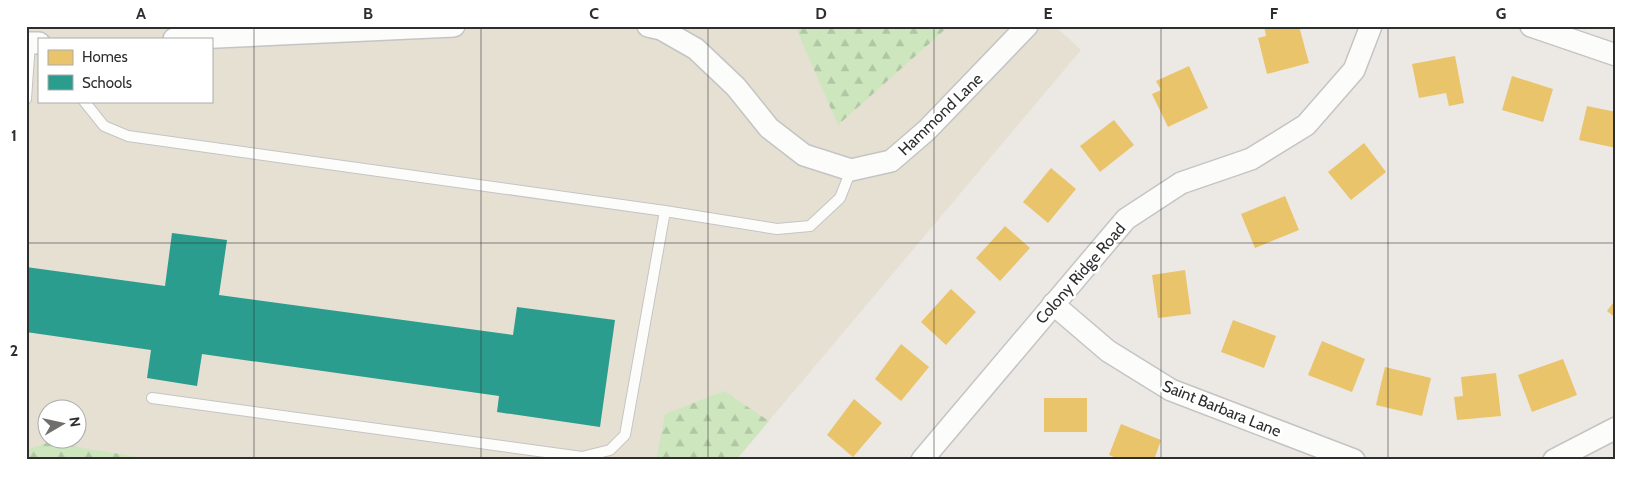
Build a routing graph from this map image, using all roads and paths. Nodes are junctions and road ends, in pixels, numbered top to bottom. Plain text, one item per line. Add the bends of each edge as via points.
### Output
1 (454, 26) edge
2 (648, 26) edge
3 (1027, 26) edge
4 (1371, 26) edge
5 (1531, 26) edge
6 (196, 38) edge
7 (32, 43) edge
8 (1616, 55) edge
9 (26, 99) edge
10 (85, 102) edge
11 (851, 170) junction
12 (664, 211) junction
13 (1053, 304) junction
14 (152, 398) dead end
15 (1616, 428) edge
16 (922, 460) edge
17 (1354, 460) edge
18 (1554, 460) edge

1 - 6 street
2 - 11 street via 661,29 696,49 736,87 769,128 804,155
3 - 11 street, Hammond Lane via 927,130 891,161
4 - 13 street, Colony Ridge Road via 1354,70 1306,124 1251,159 1181,183 1126,219
5 - 8 street
7 - 9 lane
10 - 12 lane via 104,126 128,136
11 - 12 lane via 840,198 810,226 777,228
12 - 14 lane via 625,435 610,450 582,457
13 - 16 street, Colony Ridge Road
13 - 17 street, Saint Barbara Lane via 1108,351 1171,390
15 - 18 street

